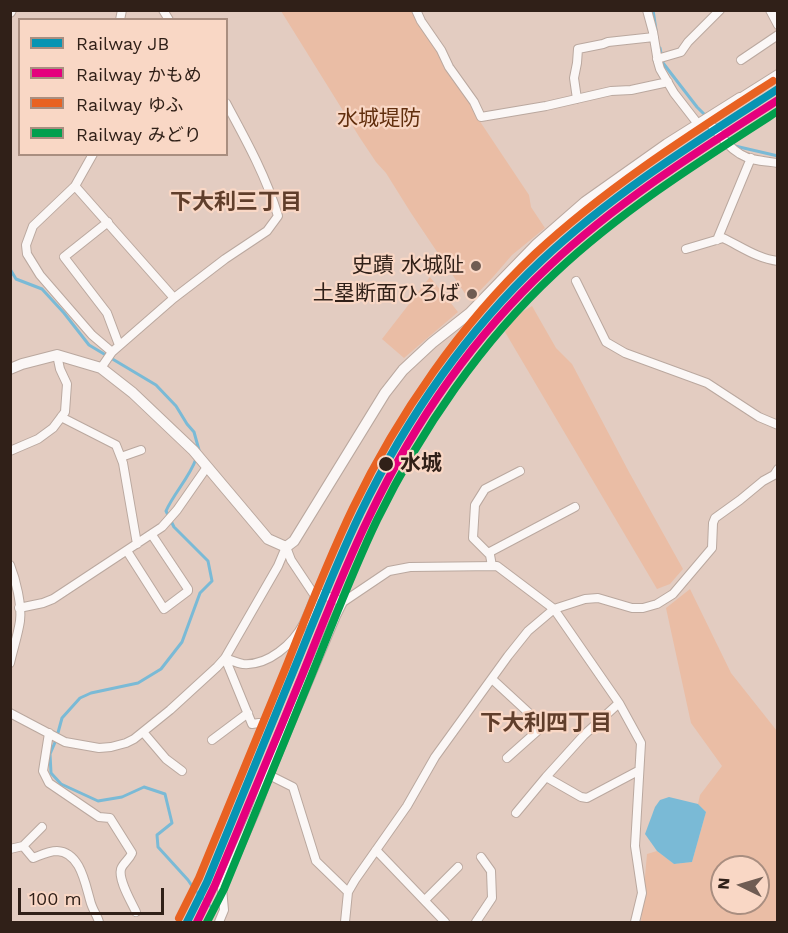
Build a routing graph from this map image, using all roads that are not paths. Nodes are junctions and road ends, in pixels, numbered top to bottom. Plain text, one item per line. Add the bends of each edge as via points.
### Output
1 (416, 10) edge
2 (647, 10) edge
3 (720, 10) edge
4 (770, 10) edge
5 (777, 25) edge
6 (777, 35) edge
7 (654, 37) junction
8 (657, 59) junction
9 (741, 60) dead end
10 (777, 74) edge
11 (668, 82) junction
12 (740, 98) joint
13 (577, 99) junction
14 (228, 107) edge
15 (702, 121) junction
16 (92, 156) edge
17 (751, 158) junction
18 (777, 163) edge
19 (75, 186) junction
20 (108, 222) junction
21 (717, 240) junction
22 (686, 249) dead end
23 (777, 261) edge
24 (576, 280) dead end
25 (174, 298) junction
26 (119, 345) junction
27 (112, 352) junction
28 (57, 355) junction
29 (101, 368) junction
30 (10, 369) edge
31 (62, 417) junction
32 (777, 425) edge
33 (141, 450) dead end
34 (10, 451) edge
35 (121, 457) junction
36 (205, 465) junction
37 (777, 470) edge
38 (520, 471) dead end
39 (575, 507) dead end
40 (152, 535) junction
41 (137, 544) junction
42 (286, 547) junction
43 (127, 550) junction
44 (488, 553) junction
45 (10, 565) edge
46 (492, 566) junction
47 (315, 596) junction
48 (343, 602) junction
49 (19, 608) junction
50 (554, 609) junction
51 (225, 658) junction
52 (10, 663) edge
53 (492, 679) junction
54 (619, 703) junction
55 (10, 713) edge
56 (248, 713) junction
57 (259, 723) dead end
58 (143, 732) junction
59 (49, 733) junction
60 (212, 740) dead end
61 (507, 758) dead end
62 (182, 771) dead end
63 (638, 771) junction
64 (269, 775) junction
65 (546, 777) junction
66 (516, 813) dead end
67 (42, 827) dead end
68 (22, 846) junction
69 (10, 849) edge
70 (376, 850) junction
71 (481, 857) dead end
72 (458, 867) dead end
73 (348, 892) junction
74 (425, 900) junction
75 (135, 912) dead end
76 (99, 922) edge
77 (219, 922) edge
78 (345, 922) edge
79 (445, 922) edge
80 (476, 922) edge
81 (635, 922) edge

1 - 13 street via 481,117
2 - 7 street
3 - 8 street via 681,52
4 - 5 street
6 - 9 street
7 - 8 street
7 - 13 street via 578,49 574,78
8 - 11 street
10 - 12 street
11 - 13 street
11 - 15 street
12 - 15 street
14 - 25 street via 256,160 278,216 267,231
15 - 17 street via 740,154
15 - 42 street via 585,202 537,244 470,314 403,370 294,541
16 - 19 street
17 - 18 street
17 - 21 street
19 - 20 street
19 - 27 street via 33,226 27,254 39,275
20 - 25 street
20 - 26 street via 64,257 107,312
21 - 22 street
21 - 23 street via 723,238
24 - 32 street via 606,342 625,353 707,383
25 - 26 street
26 - 27 street
27 - 29 street
28 - 29 street
28 - 30 street
28 - 31 street via 67,384
29 - 36 street via 133,393
31 - 34 street via 38,439
31 - 35 street via 116,445
33 - 35 street
35 - 41 street
36 - 40 street via 173,516
36 - 42 street via 268,539
37 - 50 street via 716,518 712,548 673,594 657,604 632,608 598,598
38 - 44 street via 485,489 475,506 473,538
39 - 44 street
40 - 41 street
40 - 43 street via 188,589 164,609
41 - 43 street
42 - 47 street
42 - 51 street
43 - 49 street via 54,599
44 - 46 street
45 - 49 street
46 - 48 street via 388,571
46 - 50 street
47 - 48 street via 321,594
47 - 51 street via 300,629 279,652 251,664
48 - 64 street
49 - 52 street via 20,622
50 - 53 street via 528,631
50 - 54 street
51 - 56 street
51 - 58 street
53 - 61 street via 543,726
53 - 70 street via 435,756
54 - 63 street via 641,743
54 - 65 street
55 - 59 street
56 - 57 street via 252,724
56 - 60 street
58 - 59 street via 126,743 99,748 65,742
58 - 62 street
59 - 75 street via 43,771 49,783 99,818 110,818 132,853 121,867 120,878
63 - 65 street via 587,798
63 - 81 street via 635,846 642,893
64 - 73 street via 293,787 316,861
64 - 77 street via 222,888 224,910
65 - 66 street
67 - 68 street
68 - 69 street
68 - 76 street via 33,858 59,851 73,859 81,870
70 - 73 street
70 - 74 street
71 - 80 street via 491,871 492,898
72 - 74 street
73 - 78 street
74 - 79 street

